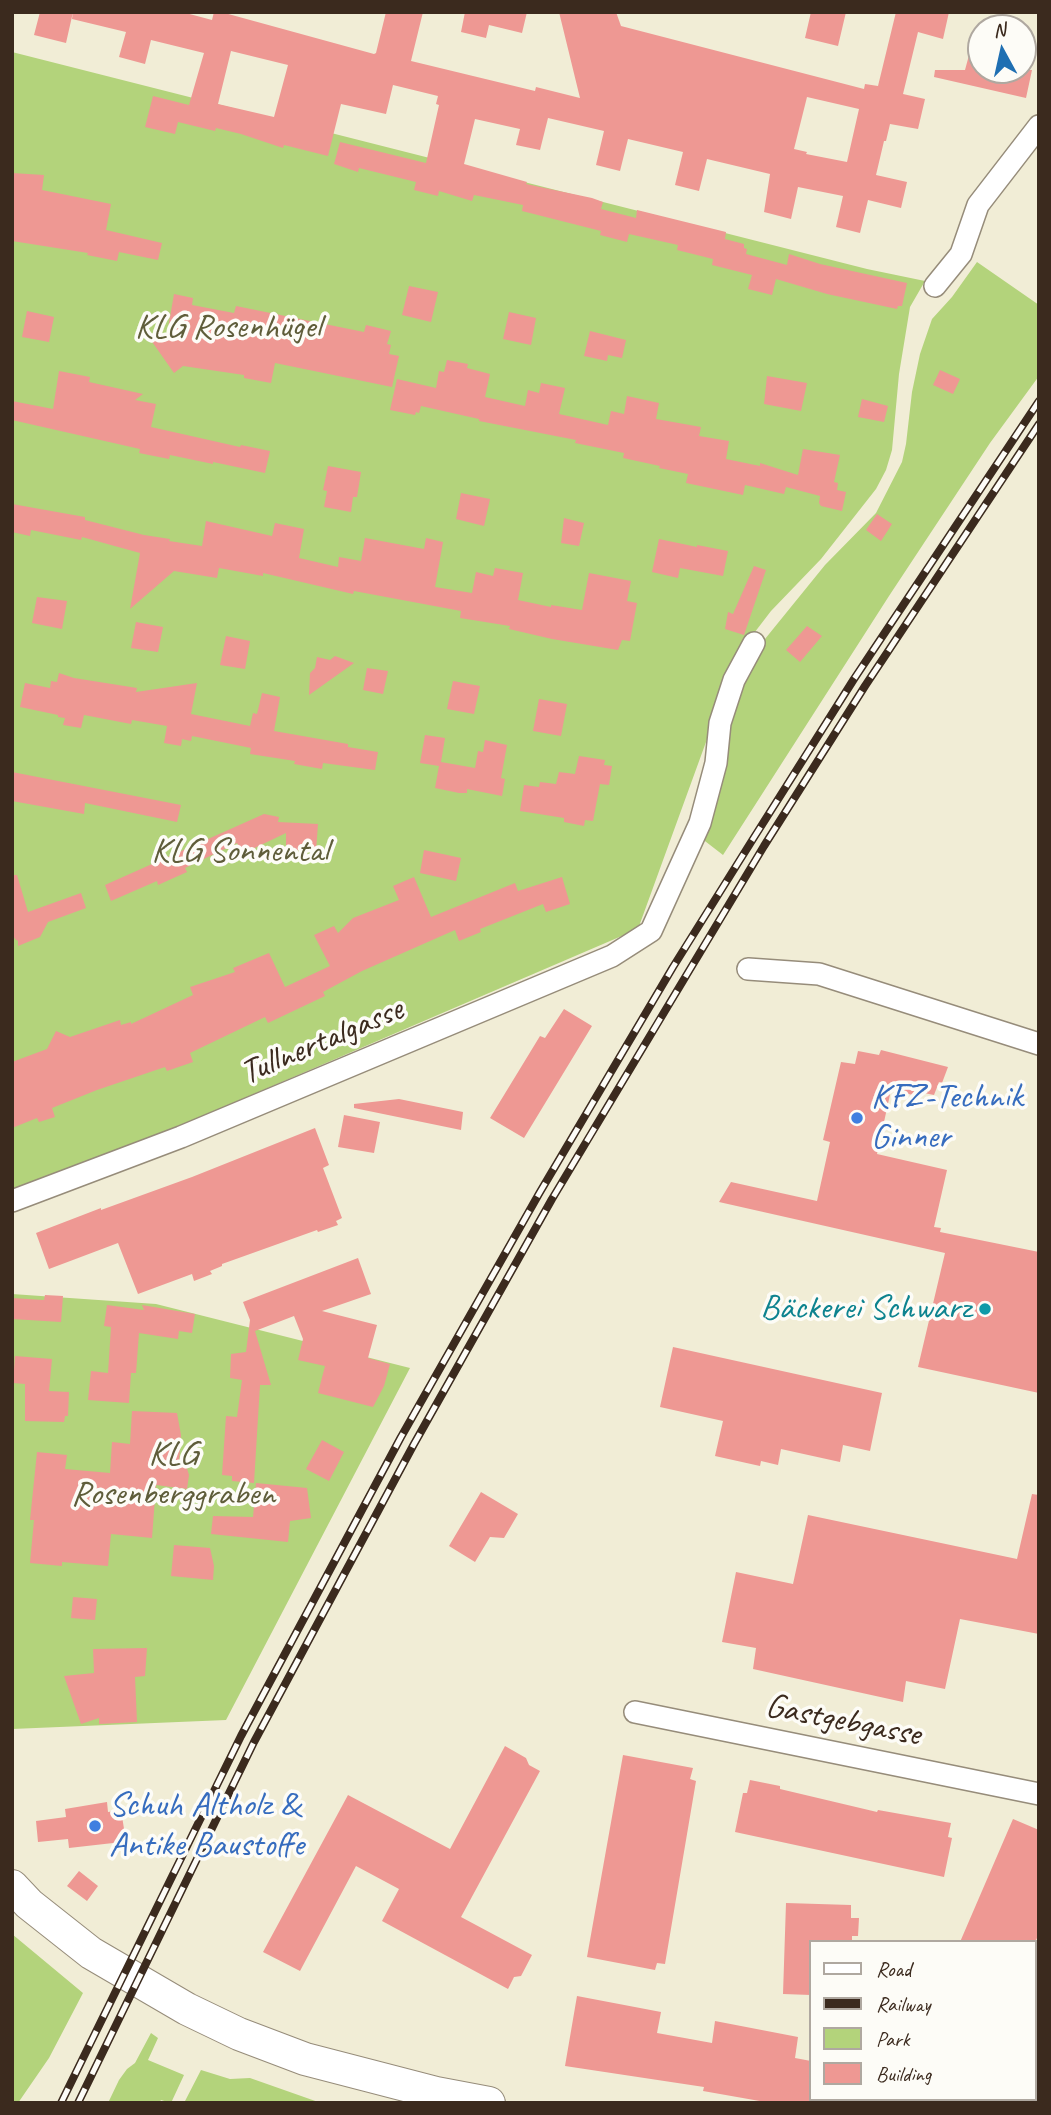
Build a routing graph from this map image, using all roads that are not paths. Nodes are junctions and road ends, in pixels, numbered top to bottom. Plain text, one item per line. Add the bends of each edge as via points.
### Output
1 (1039, 126) edge
2 (935, 286) dead end
3 (754, 643) dead end
4 (748, 970) dead end
5 (1039, 1044) edge
6 (12, 1201) edge
7 (635, 1712) dead end
8 (1039, 1794) edge
9 (12, 1886) edge
10 (489, 2103) edge

1 - 2 street via 978,205 961,254
3 - 6 street, Tullnertalgasse via 734,681 720,723 716,762 700,823 651,931 612,956 181,1137
4 - 5 street via 819,974
7 - 8 street, Gastgebgasse
9 - 10 street via 91,1953 239,2034 305,2059

